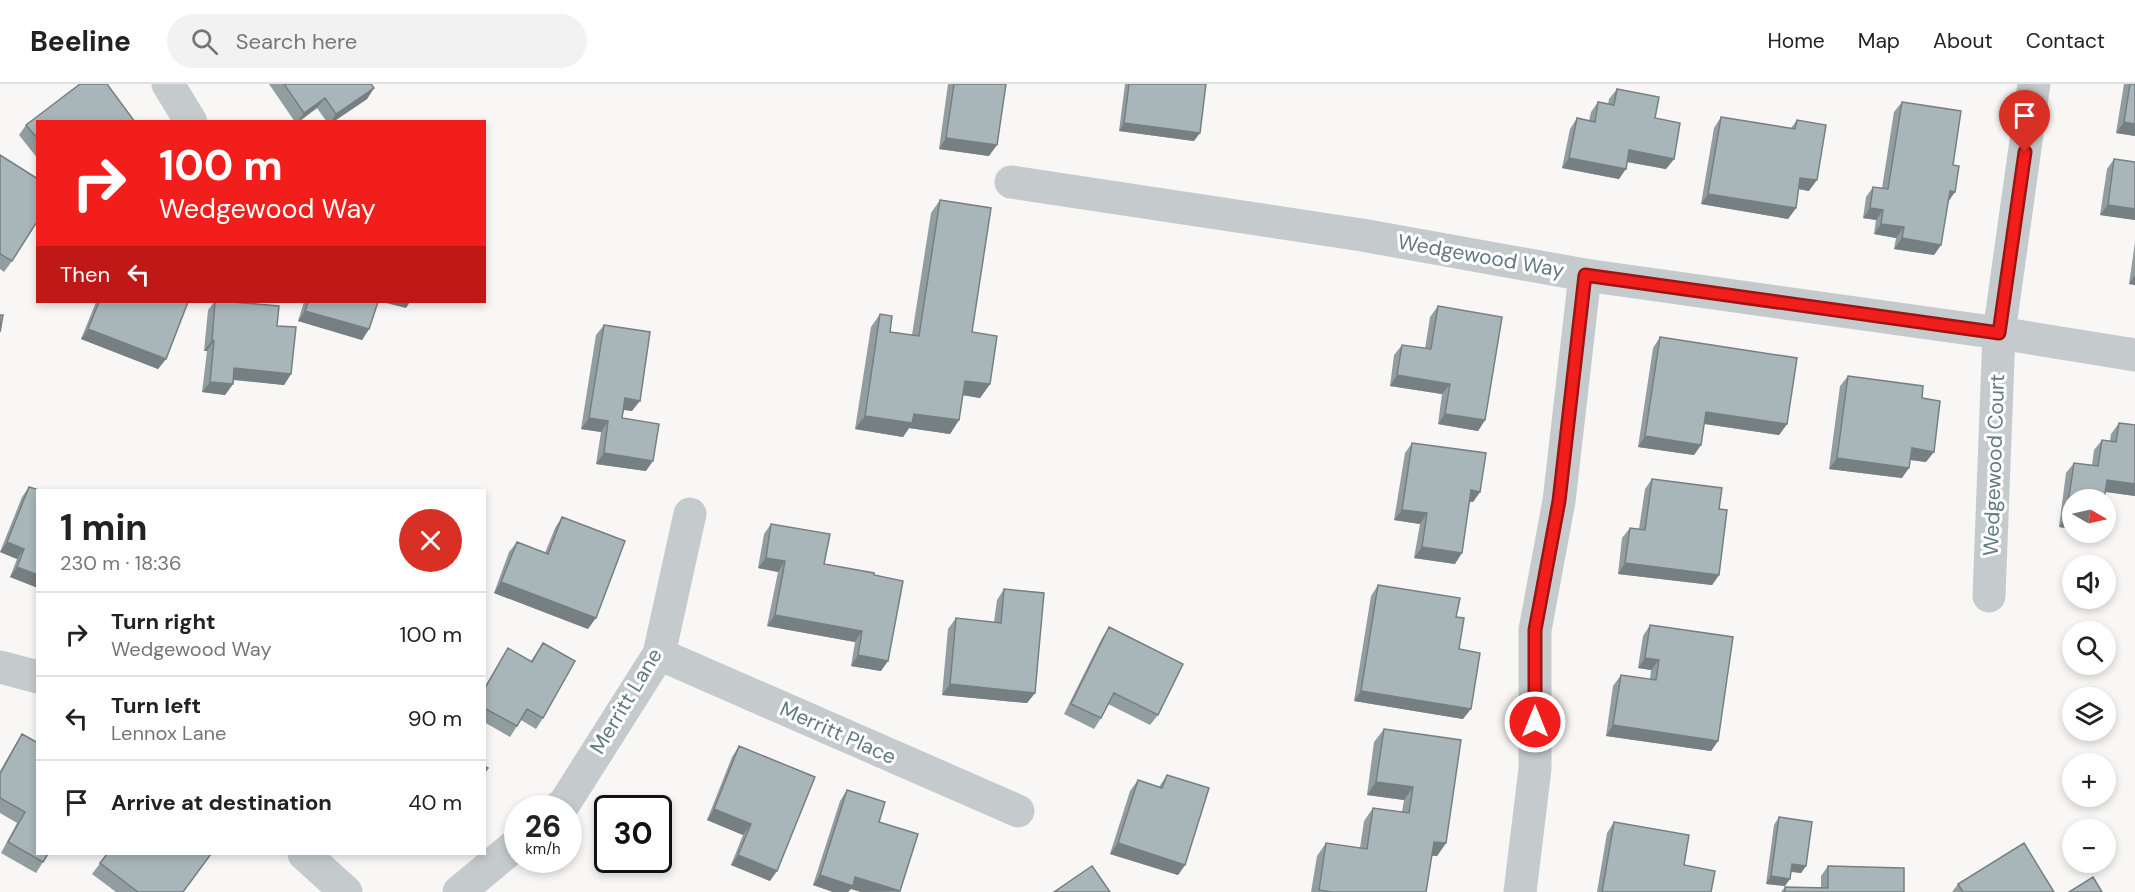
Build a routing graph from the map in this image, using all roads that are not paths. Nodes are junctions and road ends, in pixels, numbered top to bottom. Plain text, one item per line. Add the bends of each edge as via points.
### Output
1 (168, 84) edge
2 (2034, 84) edge
3 (191, 120) edge
4 (1011, 182) dead end
5 (1585, 275) junction
6 (1999, 333) junction
7 (2135, 355) edge
8 (690, 514) dead end
9 (1989, 596) dead end
10 (659, 654) junction
11 (0, 667) edge
12 (36, 676) edge
13 (570, 795) edge
14 (1018, 812) dead end
15 (305, 855) edge
16 (504, 855) edge
17 (346, 892) edge
18 (459, 892) edge
19 (1520, 892) edge

1 - 3 street
2 - 6 street, Wedgewood Court
4 - 5 street, Wedgewood Way via 1362,235
5 - 6 street, Wedgewood Way
5 - 19 street via 1559,501 1535,630 1535,769
6 - 7 street, Wedgewood Way
6 - 9 street, Wedgewood Court
8 - 10 street, Merritt Lane
10 - 13 street, Merritt Lane
10 - 14 street, Merritt Place
11 - 12 street
15 - 17 street
16 - 18 street

